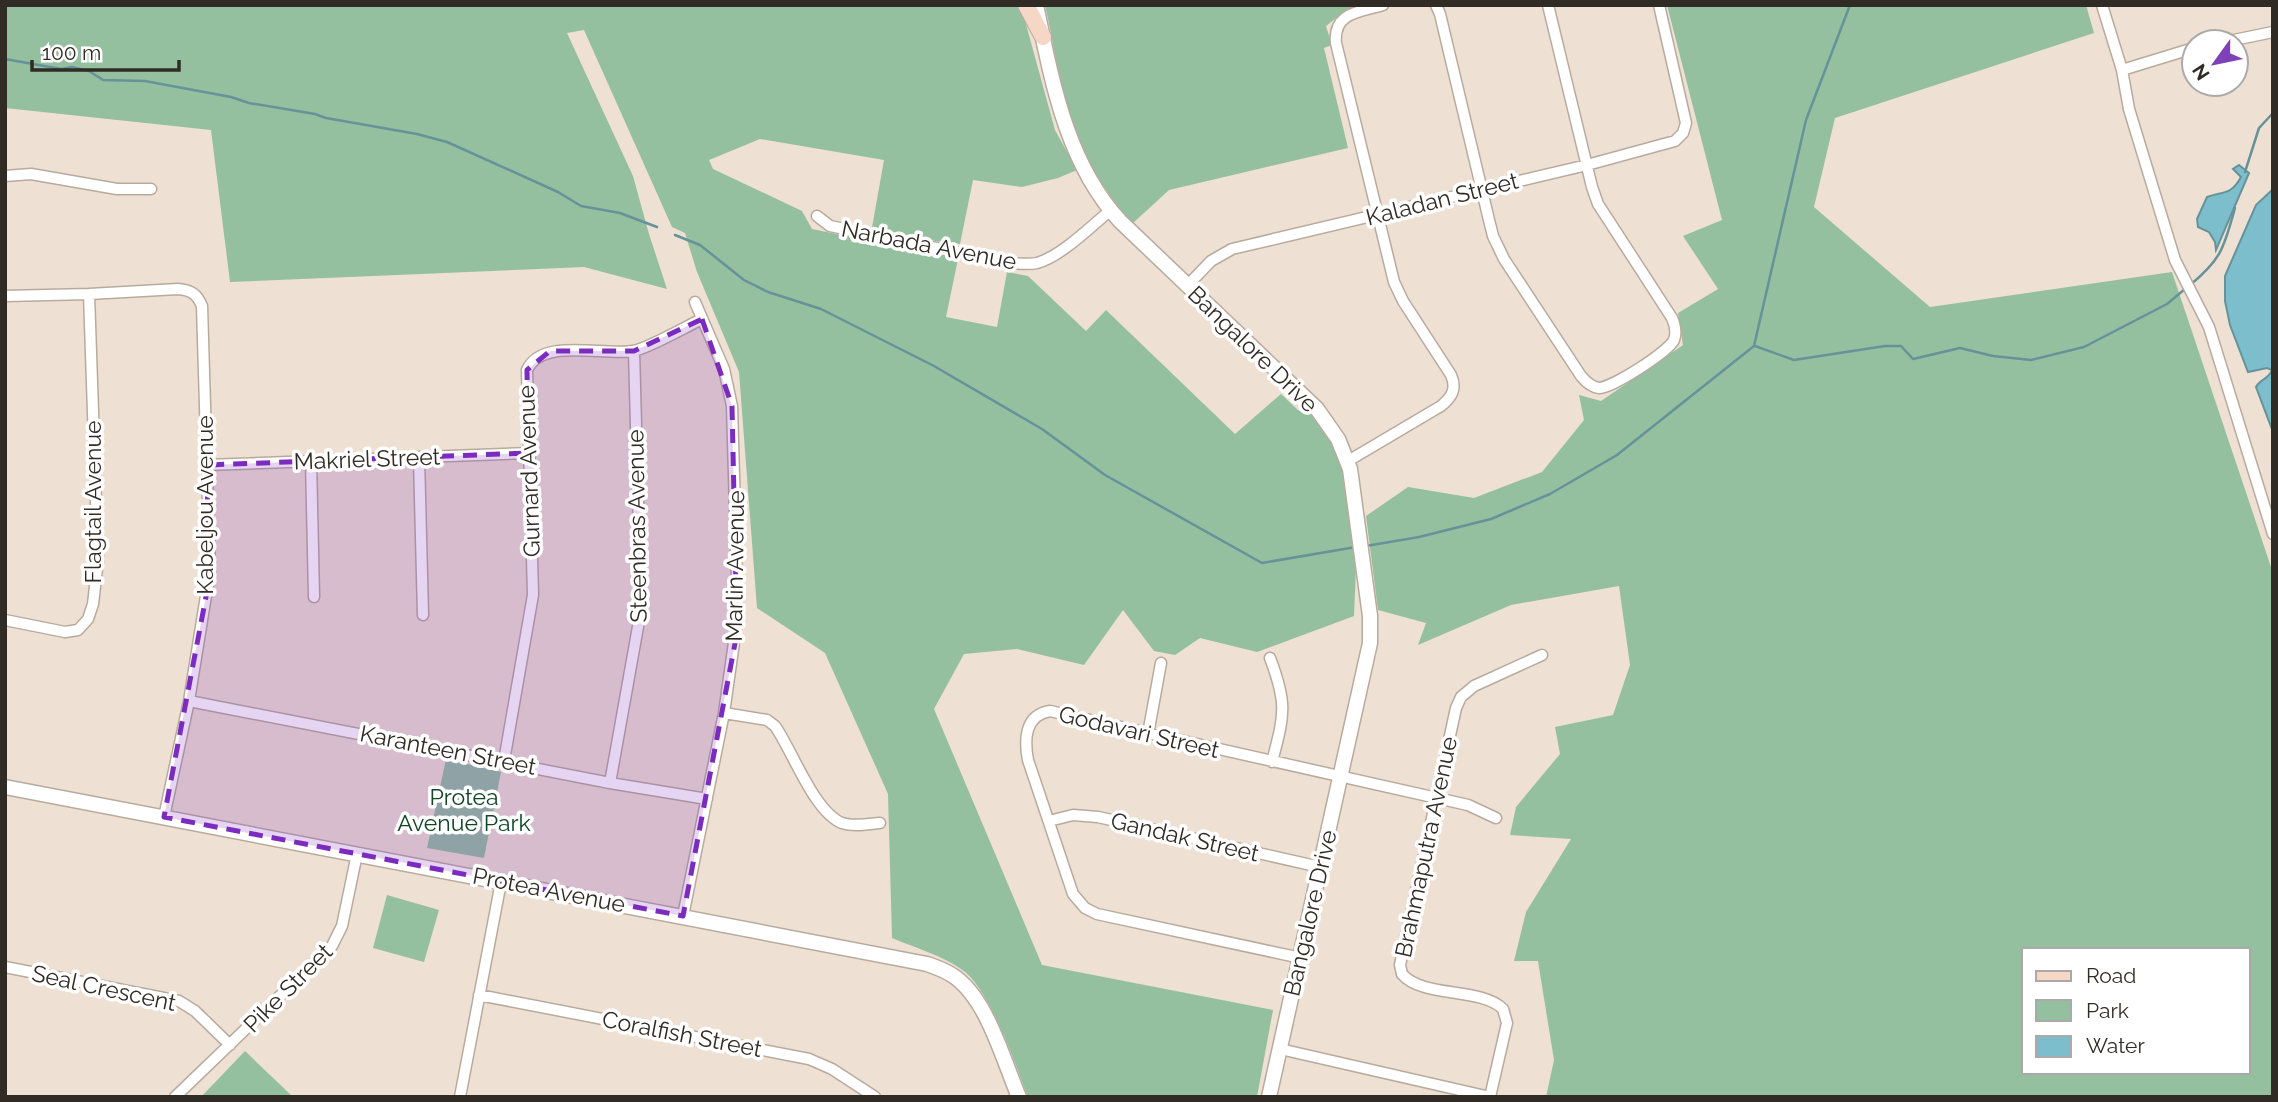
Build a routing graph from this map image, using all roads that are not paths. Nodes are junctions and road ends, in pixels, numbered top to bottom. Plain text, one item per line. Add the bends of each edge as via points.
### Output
1 (1026, 5) edge
2 (1036, 5) edge
3 (1383, 5) edge
4 (1436, 5) edge
5 (1548, 5) edge
6 (1659, 5) edge
7 (2102, 5) edge
8 (2273, 32) edge
9 (1043, 37) junction
10 (2250, 37) edge
11 (2180, 52) edge
12 (2122, 70) junction
13 (1587, 164) junction
14 (5, 176) edge
15 (151, 189) dead end
16 (1483, 189) junction
17 (1111, 211) junction
18 (1377, 215) junction
19 (817, 216) dead end
20 (1187, 286) junction
21 (89, 295) junction
22 (5, 296) edge
23 (695, 302) dead end
24 (702, 319) junction
25 (634, 351) junction
26 (528, 453) junction
27 (419, 458) junction
28 (311, 460) junction
29 (1348, 461) junction
30 (207, 465) junction
31 (2273, 534) edge
32 (314, 597) dead end
33 (423, 615) dead end
34 (5, 620) edge
35 (1542, 655) dead end
36 (1270, 658) dead end
37 (1161, 663) dead end
38 (189, 701) junction
39 (724, 713) junction
40 (1148, 733) junction
41 (504, 761) junction
42 (1272, 762) junction
43 (1341, 777) junction
44 (610, 783) junction
45 (5, 787) edge
46 (1437, 798) junction
47 (707, 799) junction
48 (164, 817) junction
49 (1496, 818) dead end
50 (1049, 821) junction
51 (880, 822) dead end
52 (356, 854) junction
53 (1320, 867) junction
54 (501, 881) junction
55 (683, 916) junction
56 (1301, 958) junction
57 (5, 967) edge
58 (479, 995) junction
59 (230, 1045) junction
60 (1280, 1049) junction
61 (1015, 1096) edge
62 (175, 1097) edge
63 (460, 1097) edge
64 (875, 1097) edge
65 (1269, 1097) edge
66 (1490, 1097) edge

1 - 9 main road
2 - 9 street, Bangalore Drive
3 - 18 street via 1342,19 1335,32
4 - 16 street
5 - 13 street
6 - 13 street, Kaladan Street via 1685,128 1675,141
7 - 12 street
8 - 10 street
9 - 17 street, Bangalore Drive via 1072,146
11 - 12 street
12 - 31 street via 2129,109 2175,260 2209,327
13 - 16 street, Kaladan Street
13 - 16 street via 1598,204 1675,327 1674,339 1666,349 1605,387 1592,386 1581,376 1504,260 1493,236
14 - 15 street via 32,174
16 - 18 street, Kaladan Street
17 - 19 street, Narbada Avenue via 1058,252 1027,264 830,226
17 - 20 street, Bangalore Drive
18 - 20 street, Kaladan Street via 1233,249 1211,261
18 - 29 street via 1398,292 1454,387 1441,406
20 - 29 street, Bangalore Drive via 1317,409
21 - 22 street
21 - 30 street, Kabeljou Avenue via 187,289 197,295 203,315
21 - 34 street, Flagtail Avenue via 98,546 93,604 85,624 73,632
23 - 24 street, Marlin Avenue
24 - 25 street, Gurnard Avenue
24 - 39 street, Marlin Avenue via 727,380 734,430 738,614
25 - 26 street, Gurnard Avenue via 550,352 530,363 526,384
25 - 44 street, Steenbras Avenue via 641,610
26 - 27 street, Makriel Street
26 - 41 street, Gurnard Avenue via 533,596
27 - 28 street, Makriel Street
27 - 33 street
28 - 30 street, Makriel Street
28 - 32 street
29 - 43 street, Bangalore Drive via 1361,534 1370,643
30 - 38 street, Kabeljou Avenue via 210,571
35 - 46 street, Brahmaputra Avenue via 1474,686 1461,697
36 - 42 street via 1283,694
37 - 40 street
38 - 41 street, Karanteen Street
38 - 48 street, Kabeljou Avenue
39 - 47 street, Marlin Avenue
39 - 51 street via 767,720 775,726 815,796 837,820 851,825
40 - 42 street, Godavari Street
40 - 50 street, Godavari Street via 1050,711 1035,716 1026,749
41 - 44 street, Karanteen Street
42 - 43 street, Godavari Street
43 - 46 street, Godavari Street
43 - 53 street, Bangalore Drive
44 - 47 street, Karanteen Street
45 - 48 street, Protea Avenue
46 - 49 street, Godavari Street
46 - 66 street, Brahmaputra Avenue via 1400,970 1412,983 1490,1000 1503,1009 1507,1023
47 - 55 street, Marlin Avenue
48 - 52 street, Protea Avenue
50 - 53 street, Gandak Street via 1073,815 1098,817
50 - 56 street, Godavari Street via 1073,894 1085,908
52 - 54 street, Protea Avenue
52 - 59 street, Pike Street via 337,940
53 - 56 street, Bangalore Drive
54 - 55 street, Protea Avenue
54 - 58 street
55 - 61 street, Protea Avenue via 942,969 976,1000
56 - 60 street, Bangalore Drive
57 - 59 street, Seal Crescent via 179,1001
58 - 63 street
58 - 64 street, Coralfish Street via 809,1059
59 - 62 street, Pike Street
60 - 65 street, Bangalore Drive
60 - 66 street

